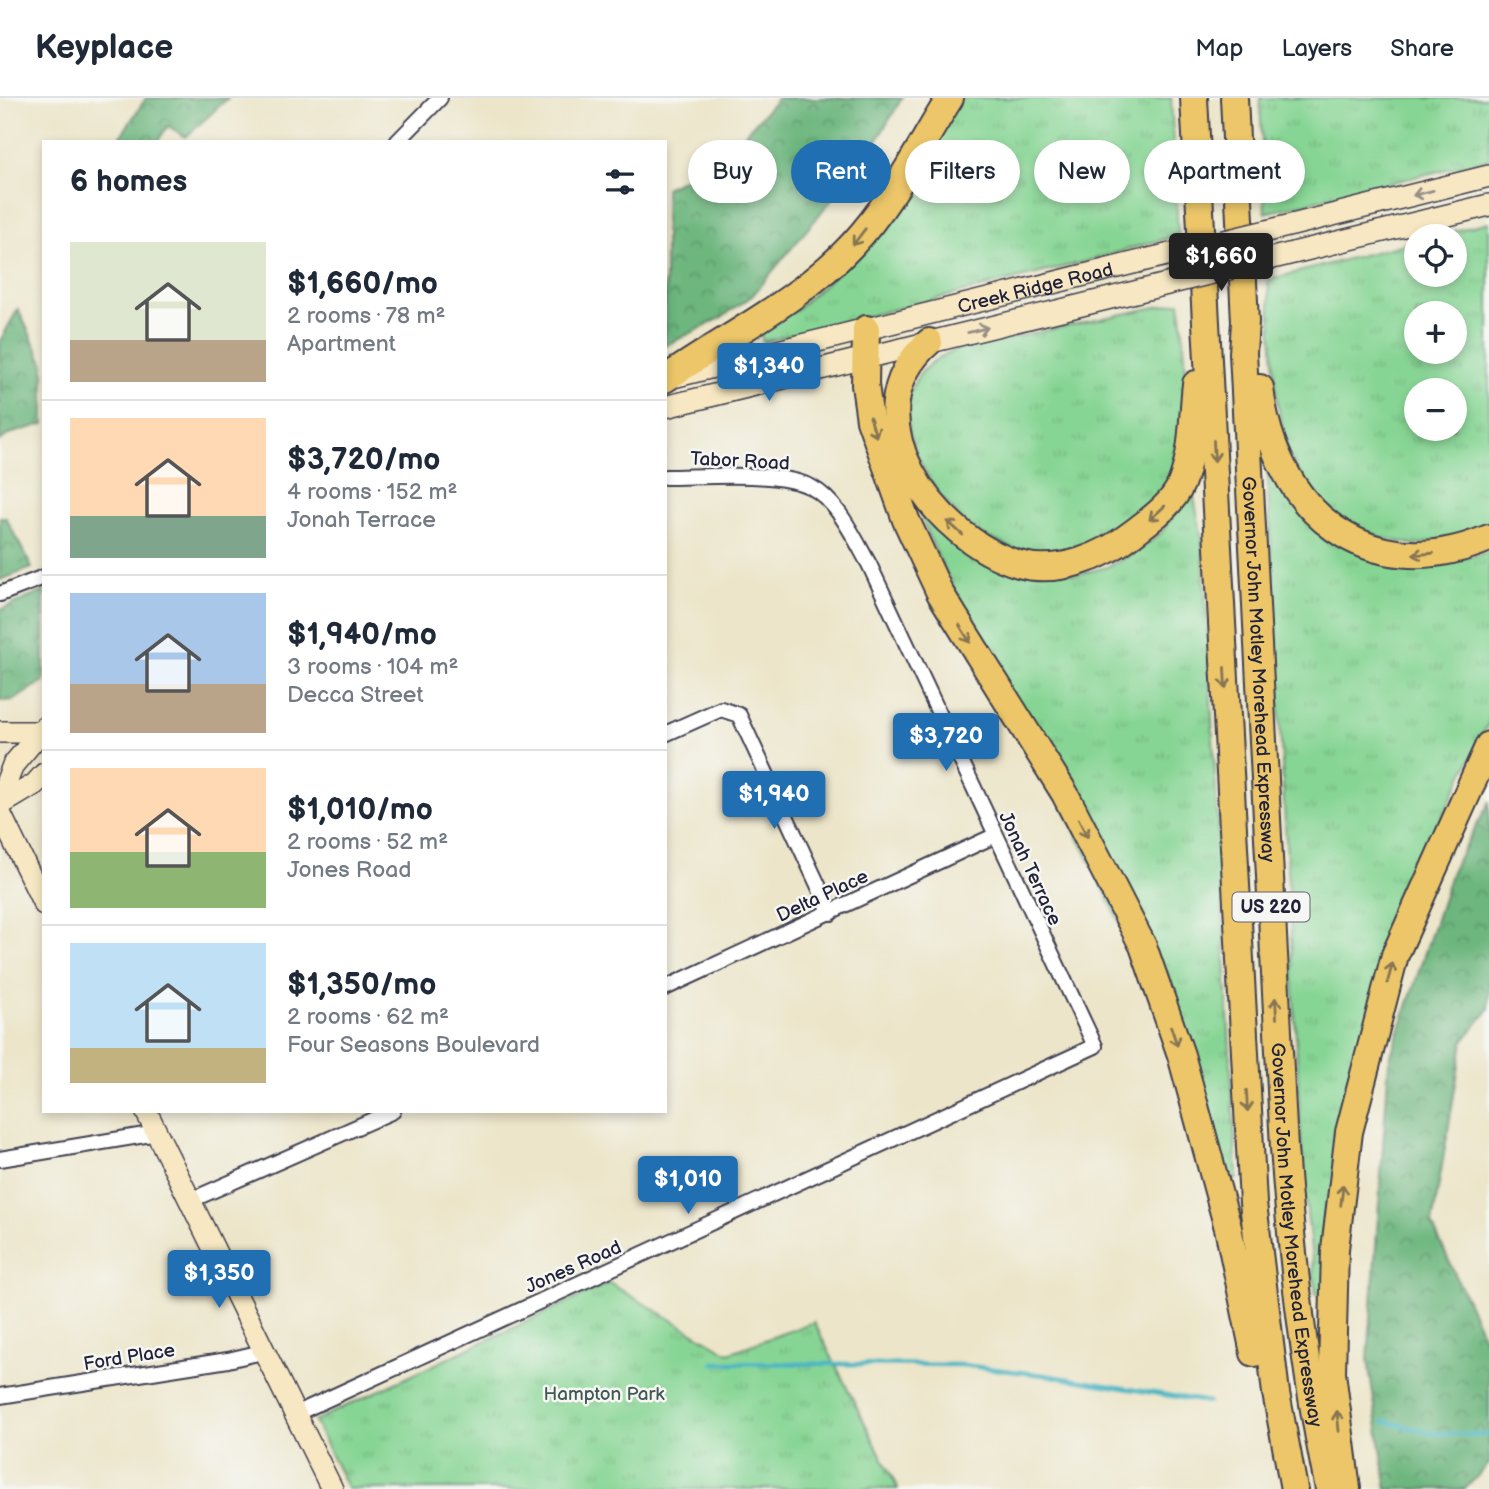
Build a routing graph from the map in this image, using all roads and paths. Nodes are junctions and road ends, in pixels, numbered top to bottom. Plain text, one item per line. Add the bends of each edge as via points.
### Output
1 (440, 98) edge
2 (950, 98) edge
3 (1194, 98) edge
4 (1234, 98) edge
5 (399, 140) edge
6 (1489, 176) edge
7 (1489, 205) edge
8 (1245, 322) junction
9 (866, 329) junction
10 (1204, 334) junction
11 (929, 342) junction
12 (864, 359) junction
13 (667, 378) edge
14 (667, 379) edge
15 (667, 408) edge
16 (667, 477) edge
17 (812, 487) joint
18 (1489, 538) edge
19 (42, 578) edge
20 (0, 594) edge
21 (42, 730) edge
22 (0, 732) edge
23 (667, 733) edge
24 (1489, 745) edge
25 (42, 776) edge
26 (0, 799) edge
27 (0, 805) edge
28 (0, 813) edge
29 (994, 836) junction
30 (42, 900) edge
31 (831, 913) junction
32 (667, 987) edge
33 (1095, 1046) joint
34 (147, 1113) edge
35 (388, 1113) edge
36 (157, 1133) junction
37 (0, 1159) edge
38 (189, 1201) junction
39 (262, 1352) junction
40 (0, 1396) edge
41 (295, 1414) junction
42 (1283, 1437) junction
43 (332, 1489) edge
44 (1294, 1489) edge
45 (1329, 1489) edge
46 (1346, 1489) edge

1 - 5 street
2 -> 13 highway via 853,245 772,311
3 - 10 highway, Governor John Motley Morehead Expressway / US 220
4 - 8 highway, Governor John Motley Morehead Expressway / US 220
6 -> 9 main road, Creek Ridge Road, bridge
11 -> 7 main road, Creek Ridge Road, bridge
18 -> 8 highway via 1466,548 1412,555 1359,541 1316,516 1276,458 1264,421 1256,349
45 -> 8 highway, Governor John Motley Morehead Expressway / US 220 via 1308,1382 1286,1175
9 - 12 highway
9 - 14 main road, Creek Ridge Road
10 -> 11 highway via 1193,442 1181,486 1162,510 1101,554 1074,564 1049,566 1020,564 967,539 937,511 911,471 897,437 894,412 907,369
10 -> 42 highway, Governor John Motley Morehead Expressway / US 220 via 1211,382 1253,1203
11 - 12 main road, Creek Ridge Road
12 - 15 main road, Creek Ridge Road
12 -> 42 highway via 870,420 906,520 940,593 1065,794 1143,946 1181,1055 1228,1228 1263,1395
16 - 17 street, Tabor Road via 787,479
17 - 29 street, Jonah Terrace via 833,506 869,564
19 - 20 street
21 - 22 main road
21 - 26 main road via 13,765
23 - 31 street via 721,709 739,715
46 -> 24 highway via 1332,1373 1335,1250 1349,1132 1395,955
25 - 27 main road
28 - 30 main road
29 - 31 street, Delta Place
29 - 33 street, Jonah Terrace
31 - 32 street, Delta Place
33 - 41 street, Jones Road
34 - 36 main road
35 - 38 street
36 - 37 street
36 - 38 main road
38 - 39 main road
39 - 40 street, Ford Place
39 - 41 main road
41 - 43 main road
42 - 44 highway, Governor John Motley Morehead Expressway / US 220

